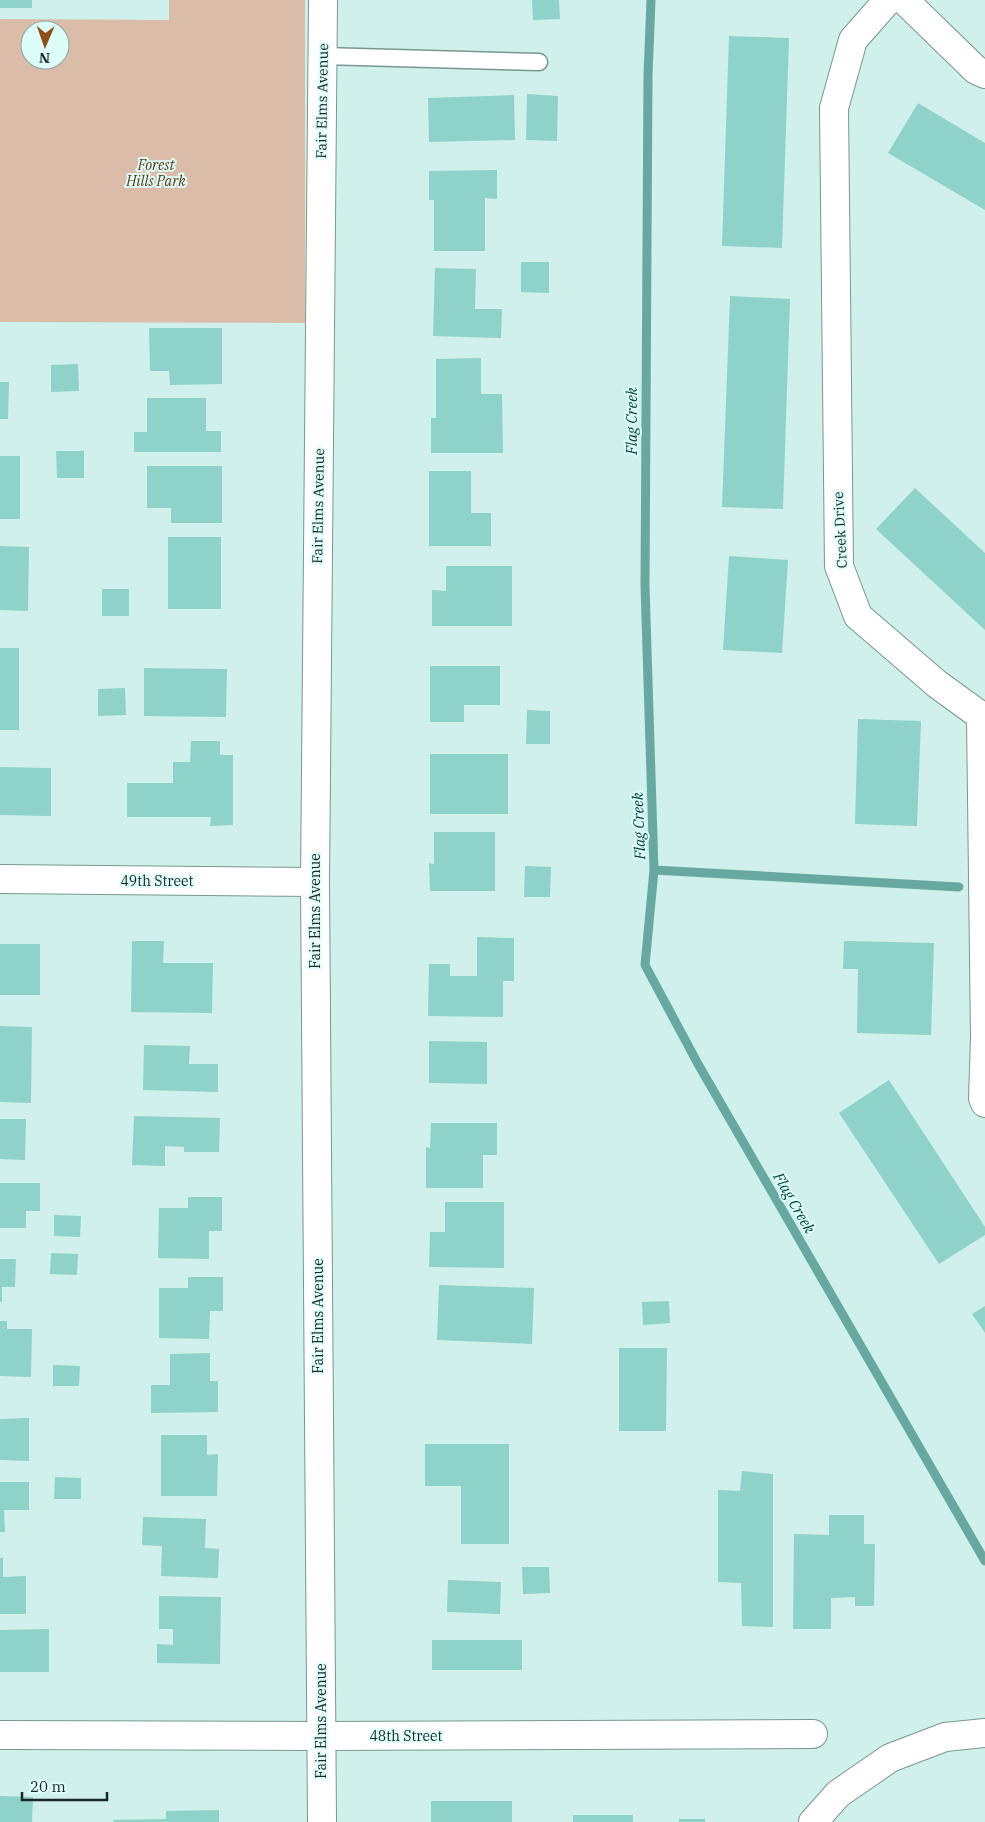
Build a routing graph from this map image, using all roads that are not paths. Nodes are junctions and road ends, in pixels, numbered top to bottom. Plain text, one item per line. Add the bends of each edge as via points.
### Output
1 (323, 0) edge
2 (888, 0) edge
3 (904, 0) edge
4 (323, 56) junction
5 (539, 62) dead end
6 (985, 74) edge
7 (983, 716) edge
8 (0, 880) edge
9 (315, 882) junction
10 (985, 1039) edge
11 (985, 1103) edge
12 (985, 1733) edge
13 (0, 1734) edge
14 (813, 1734) dead end
15 (322, 1736) junction
16 (322, 1822) edge
17 (813, 1822) edge

1 - 4 street, Fair Elms Avenue
2 - 7 street, Creek Drive via 853,40 834,108 839,566 858,616 937,684
3 - 6 street via 976,70
4 - 5 lane
4 - 9 street, Fair Elms Avenue
7 - 10 street, Creek Drive
8 - 9 street, 49th Street
9 - 15 street, Fair Elms Avenue
10 - 11 street, Creek Drive
12 - 17 street via 944,1737 890,1758 838,1794
13 - 15 street, 48th Street
14 - 15 street, 48th Street
15 - 16 street, Fair Elms Avenue

